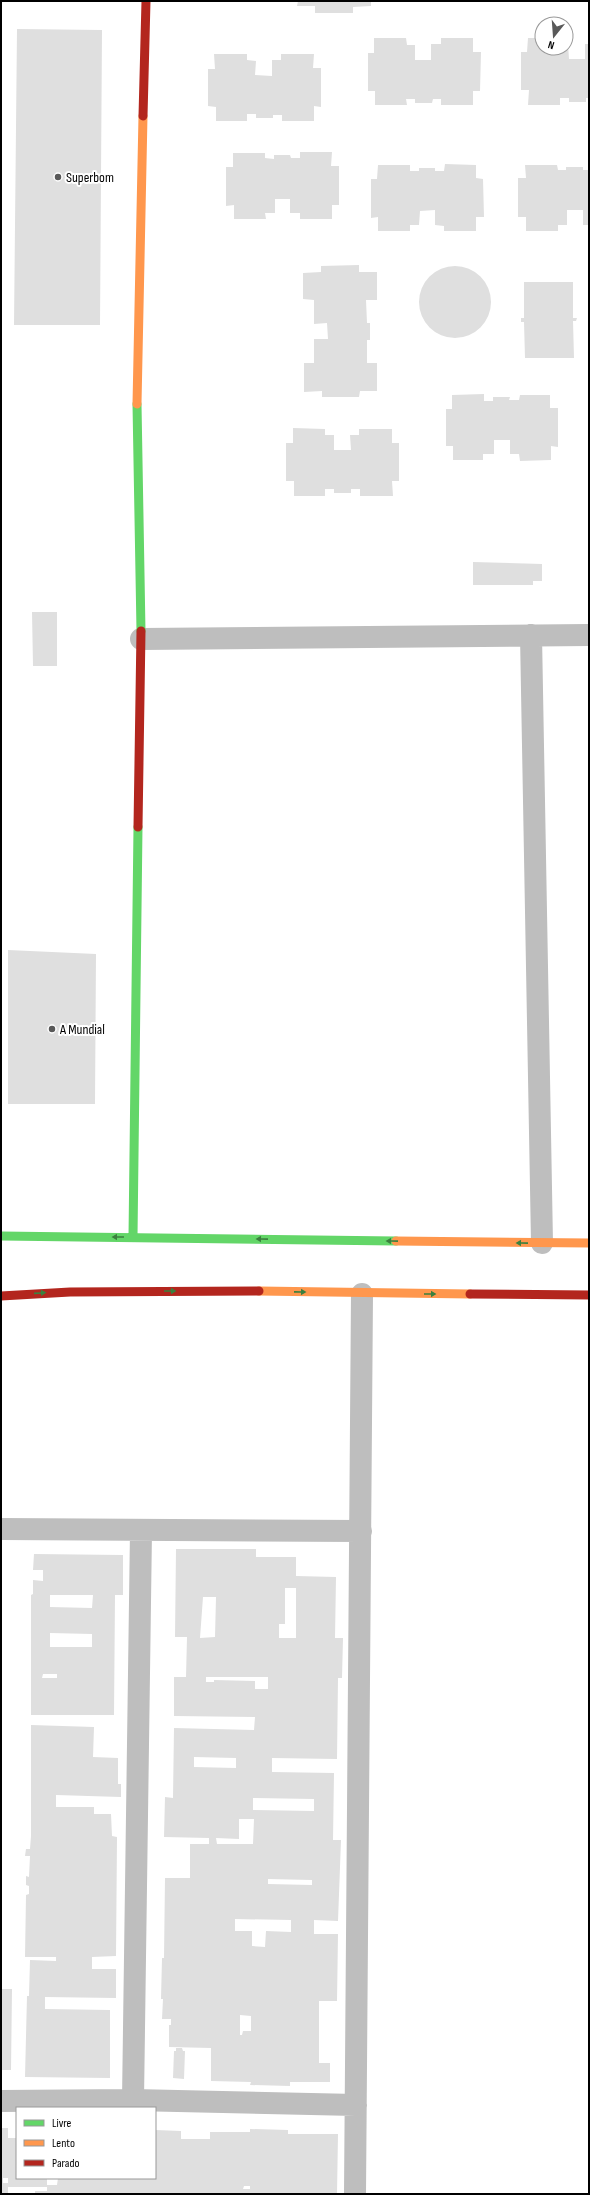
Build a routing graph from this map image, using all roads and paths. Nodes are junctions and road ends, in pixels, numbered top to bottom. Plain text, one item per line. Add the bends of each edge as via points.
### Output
1 (146, 1) edge
2 (531, 635) junction
3 (589, 635) edge
4 (141, 639) junction
5 (1, 1236) edge
6 (133, 1237) junction
7 (542, 1243) junction
8 (589, 1243) edge
9 (362, 1294) junction
10 (589, 1295) edge
11 (1, 1296) edge
12 (1, 1529) edge
13 (141, 1531) junction
14 (361, 1531) junction
15 (133, 2100) junction
16 (1, 2101) edge
17 (356, 2105) junction
18 (355, 2194) edge

1 - 4 street via 136,405
2 - 3 street
2 - 4 street
2 - 7 street
4 - 6 street
6 -> 5 street
7 -> 6 street
7 - 8 street
9 -> 10 street
11 -> 9 street via 86,1292 243,1291
9 - 14 street
12 - 13 street
13 - 14 street
13 - 15 street
14 - 17 street
15 - 16 street
15 - 17 street
17 - 18 street

